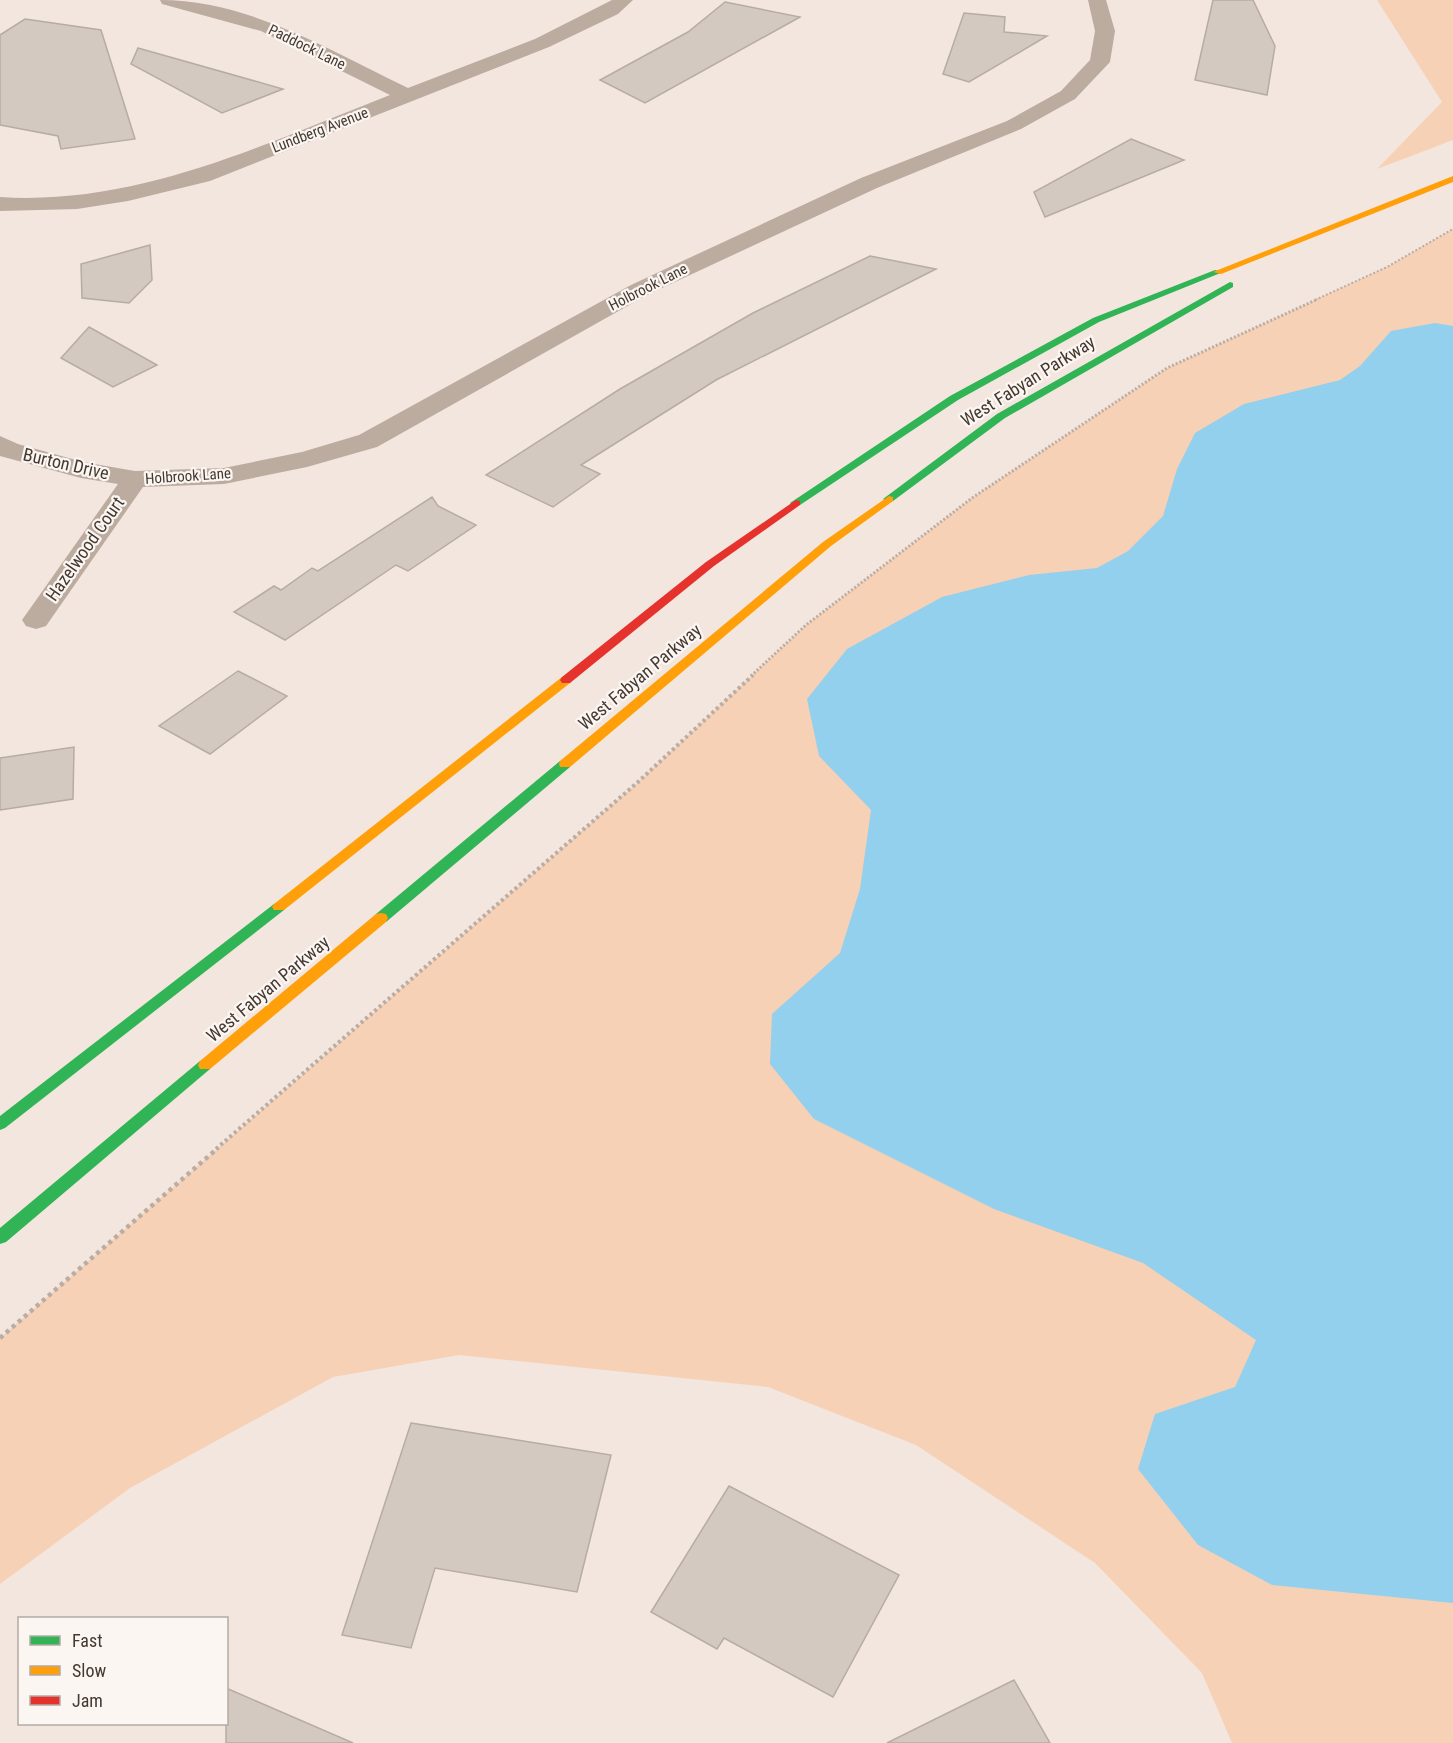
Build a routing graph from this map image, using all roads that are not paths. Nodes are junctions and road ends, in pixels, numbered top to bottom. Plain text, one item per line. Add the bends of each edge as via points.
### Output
1 (169, 0) edge
2 (624, 0) edge
3 (1099, 7) edge
4 (407, 96) junction
5 (1453, 179) edge
6 (4, 211) edge
7 (1355, 216) junction
8 (0, 444) edge
9 (135, 479) junction
10 (36, 620) dead end
11 (0, 1124) edge
12 (0, 1237) edge

1 - 4 street, Paddock Lane via 268,27
2 - 4 street, Lundberg Avenue via 543,44
3 - 9 street, Holbrook Lane via 1105,31 1100,62 1068,95 1014,125 869,183 639,290 368,441 307,459 224,476
4 - 6 street, Lundberg Avenue via 202,176 155,189
5 - 7 main road, West Fabyan Parkway
7 - 11 main road, West Fabyan Parkway via 1096,320 954,398 808,494 710,564 369,837
7 - 12 main road, West Fabyan Parkway via 1134,337 1001,416 827,544
8 - 9 street, Burton Drive via 81,470
9 - 10 street, Hazelwood Court

